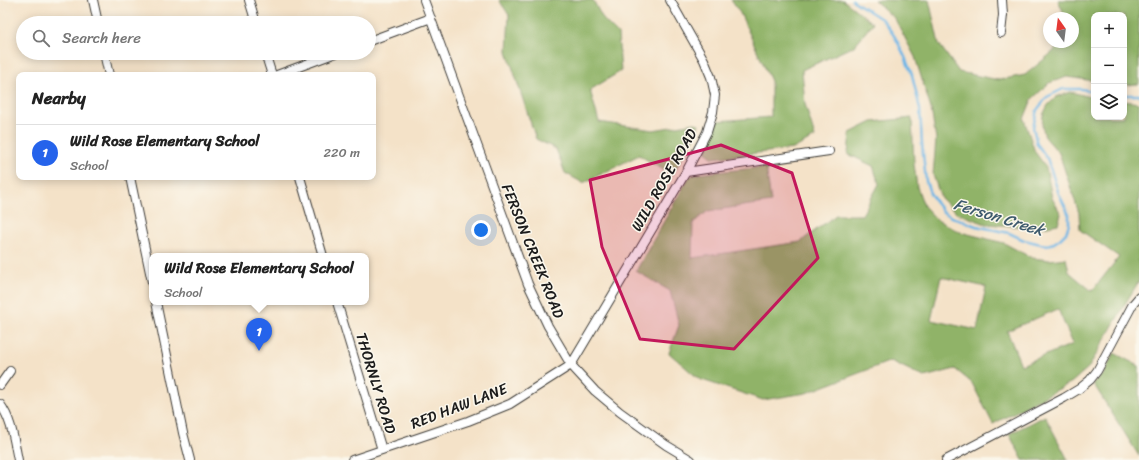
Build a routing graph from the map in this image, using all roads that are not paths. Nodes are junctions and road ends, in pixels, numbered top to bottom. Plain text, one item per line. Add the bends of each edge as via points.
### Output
1 (93, 0) edge
2 (249, 0) edge
3 (424, 0) edge
4 (670, 0) edge
5 (1002, 0) edge
6 (96, 16) edge
7 (254, 16) edge
8 (431, 18) junction
9 (1001, 33) dead end
10 (376, 38) edge
11 (106, 60) edge
12 (267, 60) edge
13 (317, 60) edge
14 (108, 72) edge
15 (271, 72) edge
16 (285, 72) edge
17 (829, 151) dead end
18 (686, 172) junction
19 (131, 180) edge
20 (301, 180) edge
21 (322, 253) edge
22 (149, 268) edge
23 (1139, 297) edge
24 (157, 305) edge
25 (338, 305) edge
26 (570, 365) junction
27 (10, 371) dead end
28 (0, 385) edge
29 (0, 404) edge
30 (382, 450) junction
31 (18, 460) edge
32 (190, 460) edge
33 (352, 460) edge
34 (691, 460) edge
35 (946, 460) edge

1 - 6 street
2 - 7 street
3 - 8 street, FERSON CREEK ROAD
4 - 18 street, WILD ROSE ROAD via 704,60 715,95 707,132
5 - 9 street via 1004,15
8 - 10 street
8 - 26 street, FERSON CREEK ROAD via 528,284
11 - 14 street
12 - 15 street
13 - 16 street
17 - 18 street
18 - 26 street, WILD ROSE ROAD
19 - 22 street
20 - 21 street
23 - 35 street via 1090,380 1064,398
24 - 32 street
25 - 30 street, THORNLY ROAD
26 - 30 street, RED HAW LANE via 510,404
26 - 34 street, FERSON CREEK ROAD via 620,412 666,446
27 - 28 street
29 - 31 street via 10,422
30 - 33 street, RED HAW LANE

